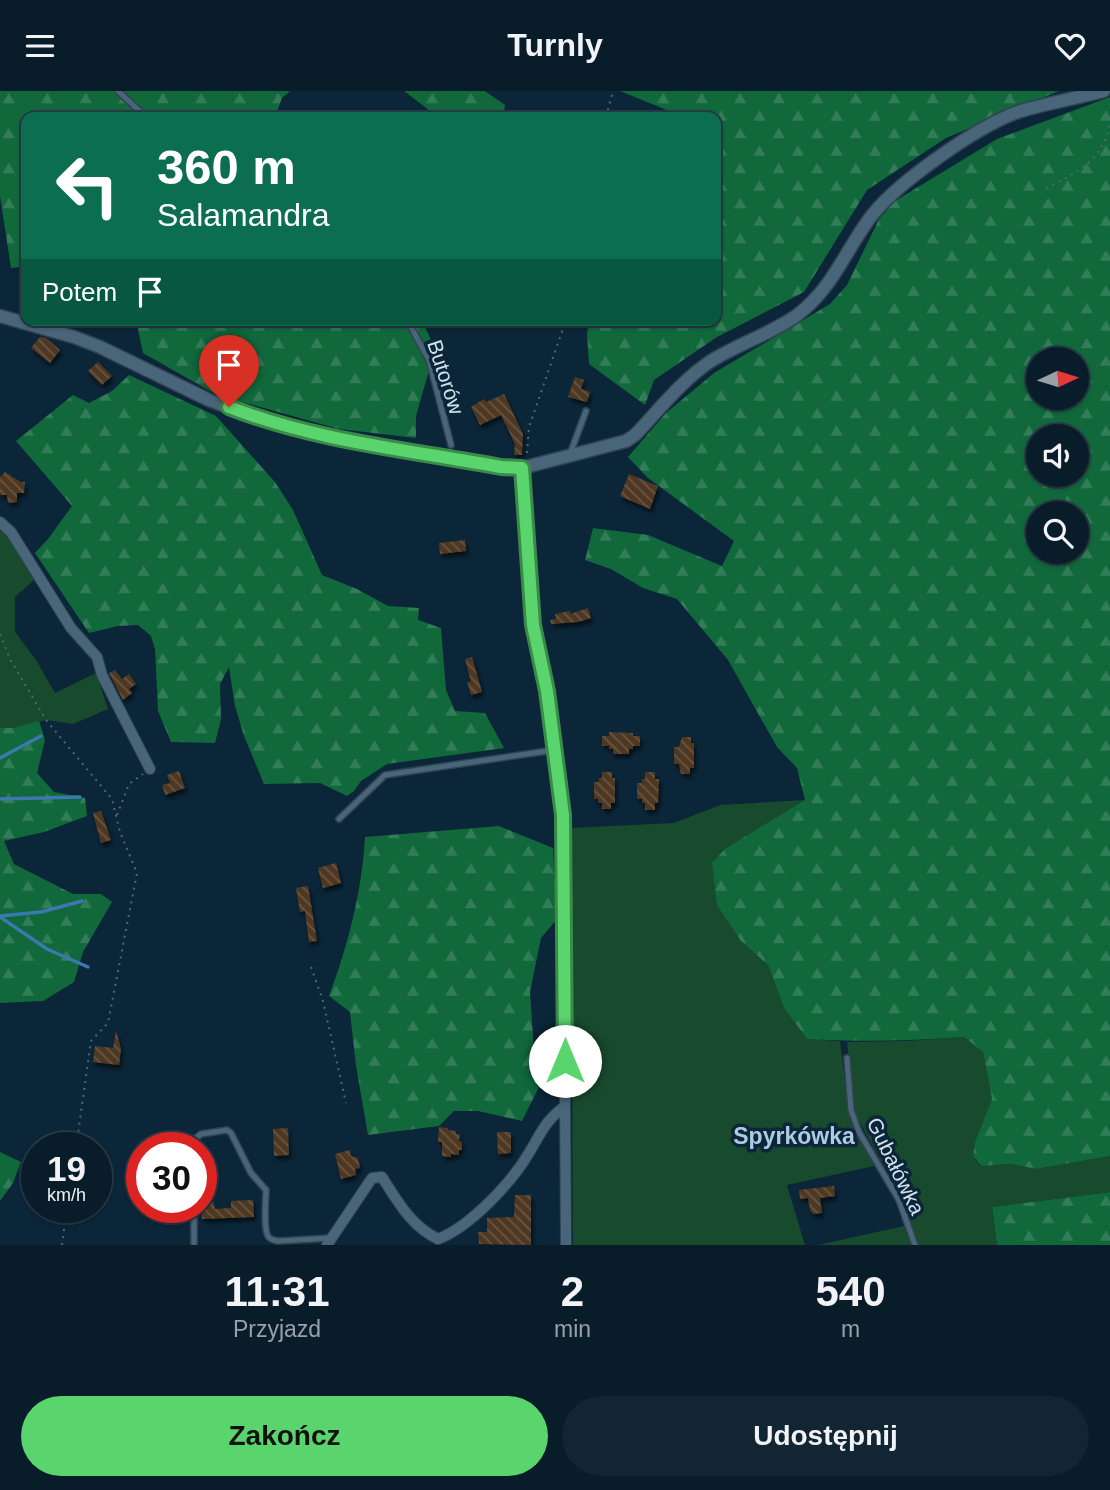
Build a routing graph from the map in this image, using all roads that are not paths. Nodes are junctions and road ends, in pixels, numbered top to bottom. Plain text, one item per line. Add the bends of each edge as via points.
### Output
1 (118, 91) edge
2 (1104, 91) edge
3 (141, 112) edge
4 (0, 316) edge
5 (21, 322) edge
6 (35, 326) edge
7 (410, 326) edge
8 (586, 411) dead end
9 (450, 450) junction
10 (570, 454) junction
11 (525, 468) junction
12 (0, 523) edge
13 (554, 750) junction
14 (150, 769) road end
15 (339, 819) dead end
16 (847, 1058) dead end
17 (565, 1106) junction
18 (214, 1132) edge
19 (194, 1223) edge
20 (330, 1241) edge
21 (194, 1243) edge
22 (566, 1245) edge
23 (915, 1245) edge

1 - 3 lane
2 - 10 street via 993,123 922,169 873,214 829,284 796,316 694,372 626,441
4 - 5 street
6 - 9 street via 112,352 209,400 289,428 357,443
7 - 9 lane, Butorów via 429,360
8 - 10 lane
9 - 11 street via 501,467
10 - 11 street
11 - 13 street via 533,625
12 - 14 street via 11,532 71,628 97,657
13 - 15 lane via 385,775
13 - 17 street via 563,815
16 - 23 lane, Gubałówka via 851,1110 899,1201
17 - 20 street via 550,1117 513,1176 448,1235 438,1239 425,1233 382,1177 372,1178
17 - 22 street
18 - 20 lane via 231,1133 251,1173 266,1190 267,1236 278,1241
19 - 21 lane

